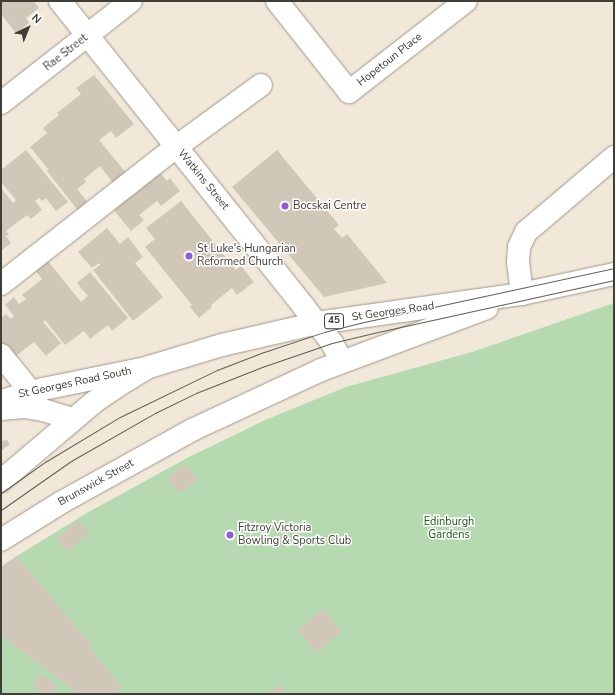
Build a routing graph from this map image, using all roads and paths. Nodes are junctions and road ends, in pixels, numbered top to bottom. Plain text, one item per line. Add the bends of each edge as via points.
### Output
1 (60, 1) edge
2 (131, 1) edge
3 (277, 1) edge
4 (466, 1) edge
5 (88, 36) junction
6 (261, 84) dead end
7 (1, 103) edge
8 (176, 147) junction
9 (614, 157) edge
10 (614, 274) edge
11 (1, 284) edge
12 (522, 294) junction
13 (317, 323) junction
14 (1, 355) edge
15 (342, 362) junction
16 (149, 368) junction
17 (31, 392) junction
18 (1, 401) edge
19 (1, 410) edge
20 (73, 419) junction
21 (192, 430) joint
22 (1, 481) edge
23 (1, 540) edge

1 - 5 main road, Watkins Street
2 - 5 main road, Rae Street
3 - 4 main road, Hopetoun Place via 349,92
5 - 7 main road, Rae Street
5 - 8 main road, Watkins Street
6 - 8 main road
8 - 11 main road
8 - 13 main road, Watkins Street
9 - 12 main road via 526,232 519,247 518,262
10 - 12 main road, St Georges Road / 45
12 - 13 main road, St Georges Road / 45
12 - 15 main road, St Georges Road / 45
13 - 15 main road, Watkins Street
13 - 16 main road, St Georges Road / 45 via 222,345
14 - 17 main road
15 - 21 main road, St Georges Road / 45
16 - 17 main road, St Georges Road South
16 - 20 main road, 45 via 101,397
17 - 18 main road, St Georges Road South
19 - 20 main road, St Georges Road South via 24,407
20 - 22 main road, 45
21 - 23 main road, Brunswick Street / 45 via 62,502

